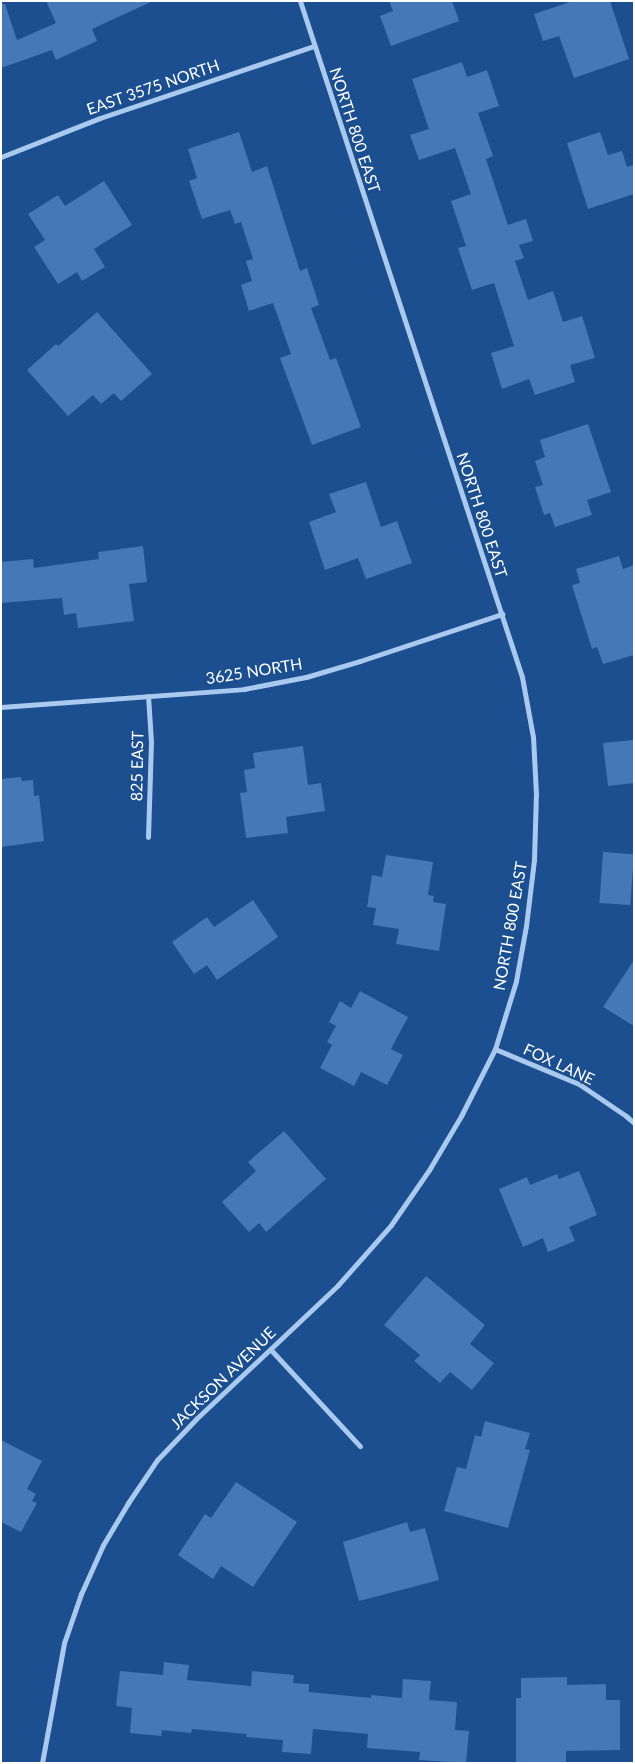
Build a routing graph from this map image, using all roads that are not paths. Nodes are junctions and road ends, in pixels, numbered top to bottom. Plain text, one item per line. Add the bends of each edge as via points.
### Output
1 (300, 1) edge
2 (314, 46) junction
3 (1, 157) edge
4 (502, 614) junction
5 (148, 696) junction
6 (1, 707) edge
7 (148, 837) dead end
8 (495, 1050) junction
9 (634, 1123) edge
10 (271, 1350) junction
11 (360, 1446) dead end
12 (42, 1763) edge

1 - 2 street, NORTH 800 EAST
2 - 3 street, EAST 3575 NORTH via 100,118
2 - 4 street, NORTH 800 EAST
4 - 5 street, 3625 NORTH via 306,677 244,689
4 - 8 street, NORTH 800 EAST via 522,677 533,738 536,794 534,860 526,926 516,981
5 - 6 street, 3625 NORTH
5 - 7 street, 825 EAST via 151,742
8 - 9 street, FOX LANE via 579,1084
8 - 10 street, JACKSON AVENUE via 430,1170 391,1224 338,1285
10 - 11 street
10 - 12 street, JACKSON AVENUE via 157,1460 103,1545 64,1643

